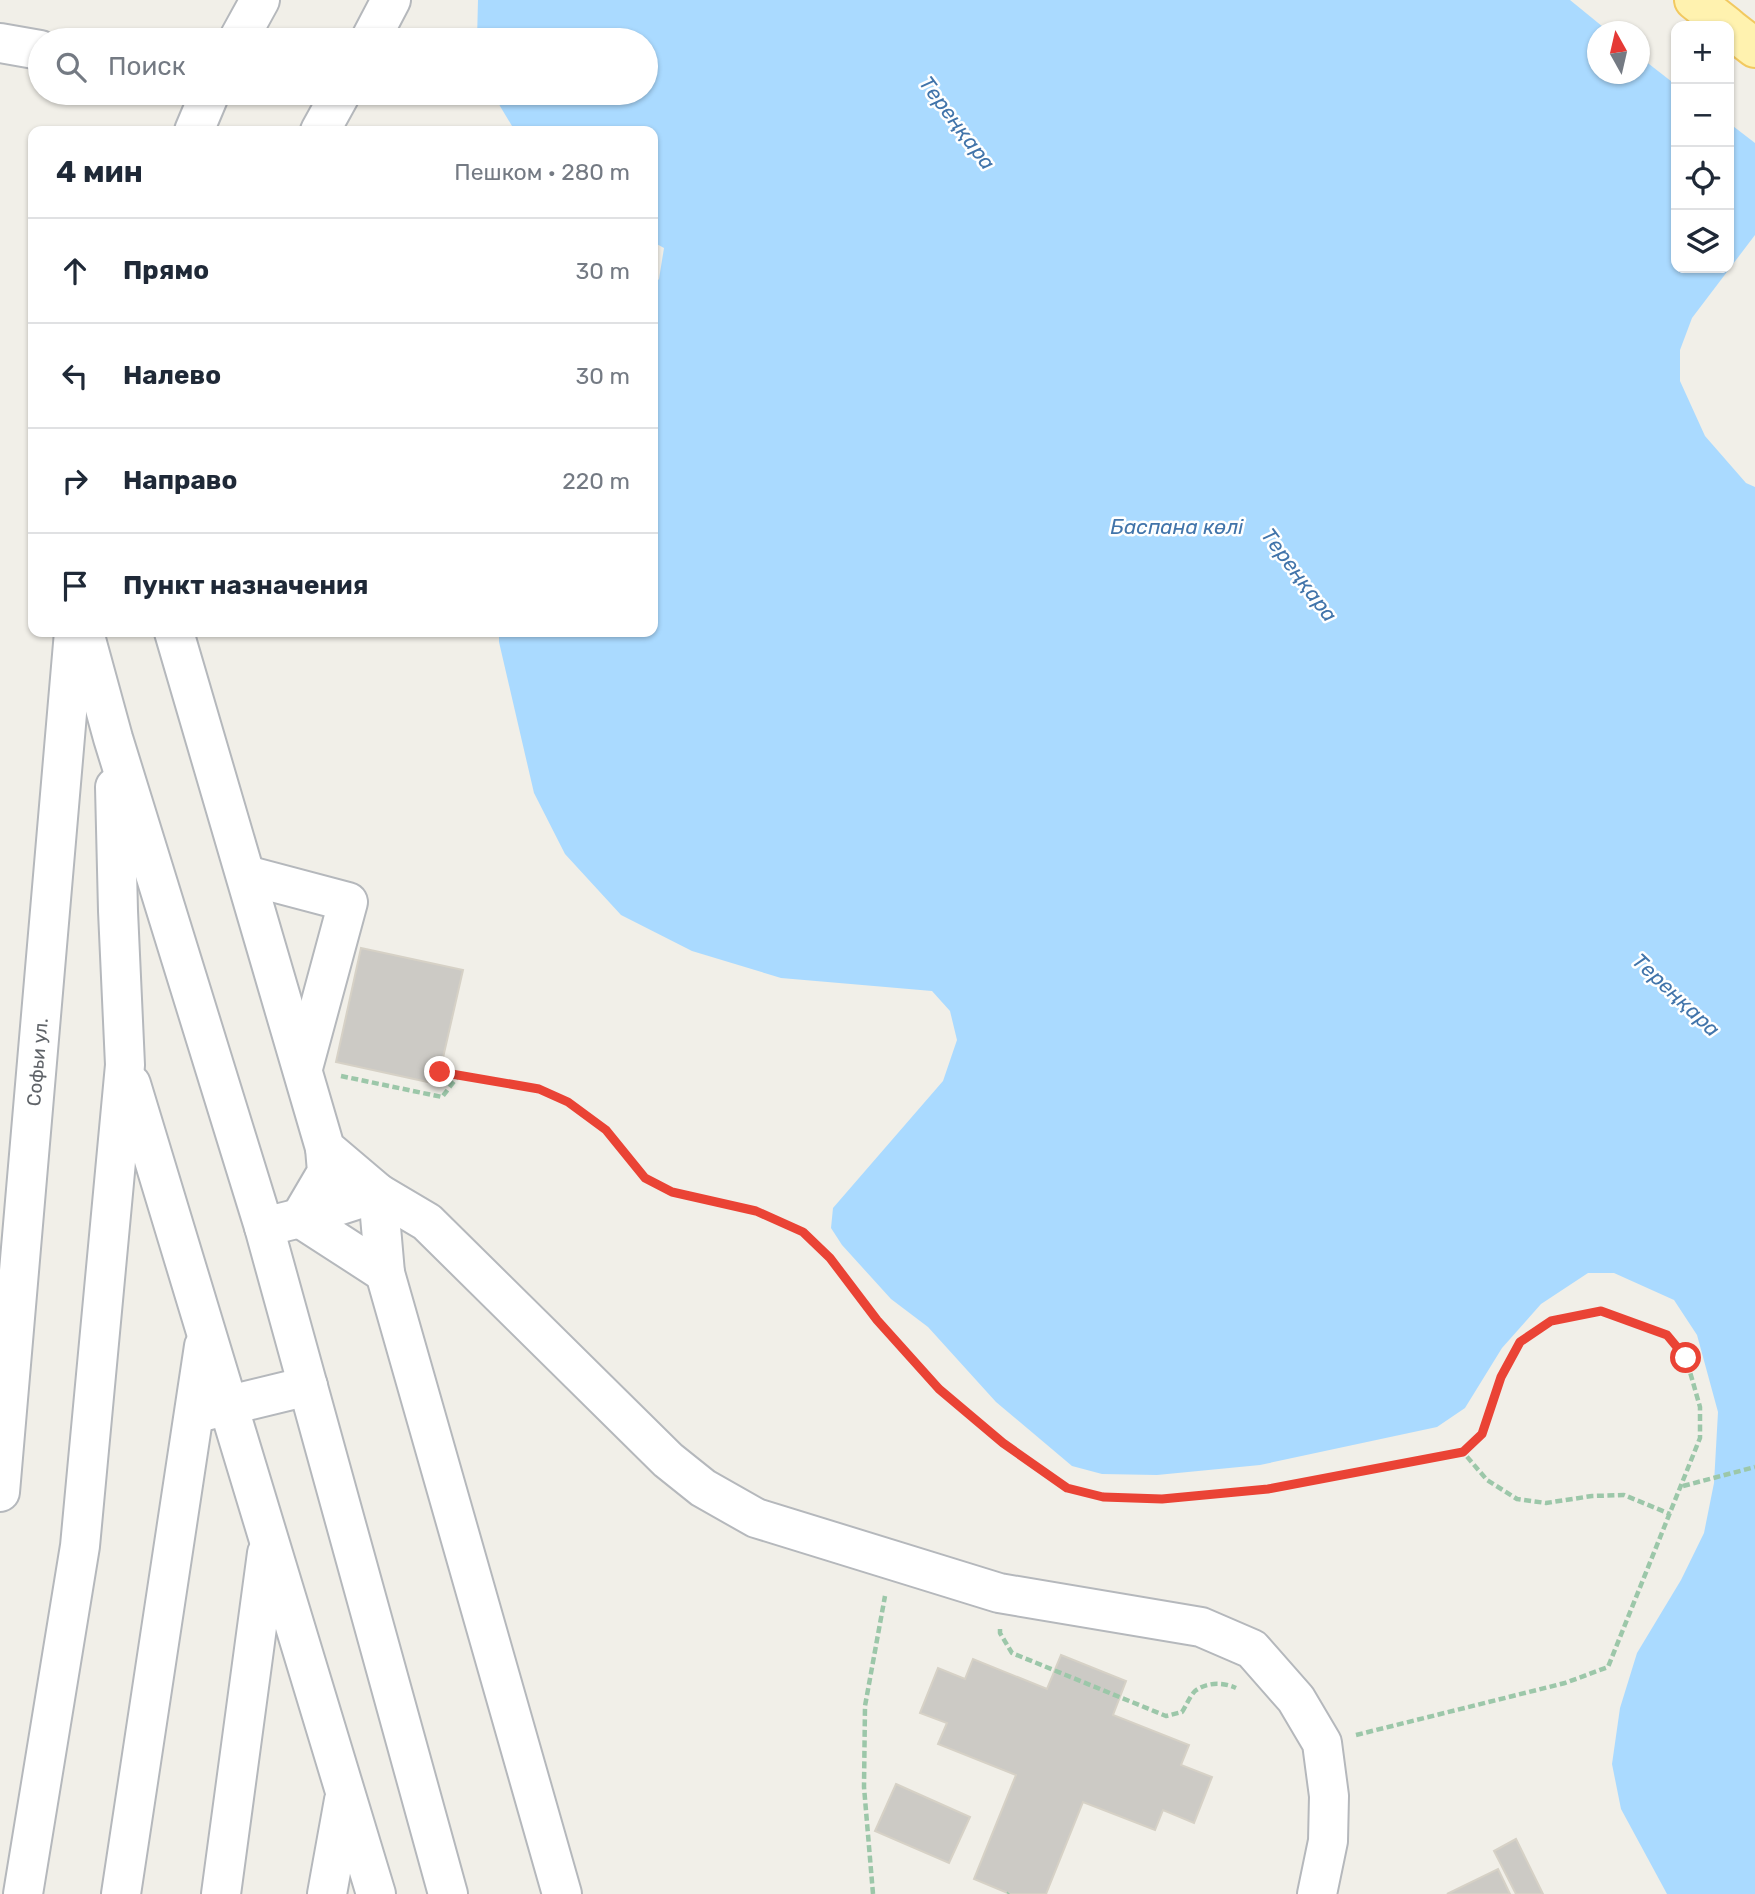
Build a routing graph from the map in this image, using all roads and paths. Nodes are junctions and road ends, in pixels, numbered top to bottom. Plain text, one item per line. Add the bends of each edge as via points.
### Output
1 (260, 0) edge
2 (391, 0) edge
3 (1694, 0) edge
4 (1720, 21) edge
5 (245, 28) edge
6 (376, 28) edge
7 (1734, 32) edge
8 (0, 43) edge
9 (28, 48) edge
10 (1755, 48) edge
11 (334, 105) edge
12 (323, 126) edge
13 (74, 637) edge
14 (85, 637) edge
15 (175, 637) edge
16 (113, 738) junction
17 (246, 875) junction
18 (125, 1065) junction
19 (303, 1068) junction
20 (440, 1072) dead end
21 (459, 1075) junction
22 (325, 1148) junction
23 (378, 1194) junction
24 (300, 1218) junction
25 (264, 1227) junction
26 (385, 1273) junction
27 (308, 1386) junction
28 (211, 1410) junction
29 (1463, 1452) junction
30 (1755, 1467) edge
31 (1682, 1486) junction
32 (0, 1492) edge
33 (1670, 1514) junction
34 (268, 1541) junction
35 (892, 1561) junction
36 (999, 1593) junction
37 (1243, 1694) dead end
38 (1322, 1743) junction
39 (345, 1794) junction
40 (23, 1894) edge
41 (121, 1894) edge
42 (221, 1894) edge
43 (327, 1894) edge
44 (376, 1894) edge
45 (448, 1894) edge
46 (562, 1894) edge
47 (873, 1894) edge
48 (1317, 1894) edge

1 - 5 street
2 - 6 street
3 - 4 main road
7 - 10 main road
8 - 9 street
11 - 12 street
13 - 32 street, Софьи ул.
14 - 16 street
15 - 17 street
16 - 18 street
16 - 25 street
17 - 19 street
17 - 19 street via 348,901
18 - 28 street via 206,1335
18 - 40 street via 80,1546
19 - 21 path via 442,1097
19 - 22 street
20 - 21 path
21 - 29 path via 539,1089 568,1102 606,1130 645,1178 672,1192 756,1211 803,1232 939,1389 1003,1443 1067,1488 1103,1497 1162,1499 1268,1489
22 - 23 street
22 - 24 street via 327,1172
23 - 24 street
23 - 26 street
23 - 35 street via 427,1222 668,1460 703,1488 756,1518
24 - 25 street
24 - 26 street
25 - 27 street
26 - 46 street
27 - 28 street
27 - 45 street
28 - 34 street
28 - 41 street
29 - 31 path via 1482,1434 1501,1377 1520,1342 1551,1321 1601,1311 1667,1335 1686,1358 1700,1407 1700,1438
29 - 33 path via 1487,1480 1517,1499 1546,1503 1624,1495
30 - 31 path
31 - 33 path
33 - 38 path via 1608,1667 1566,1683
34 - 39 street
34 - 42 street
35 - 36 street
35 - 47 path via 865,1706 864,1787
36 - 37 path via 1000,1633 1012,1653 1055,1671 1166,1716 1182,1712 1194,1692 1215,1683 1233,1686
36 - 38 street via 1201,1627 1252,1649 1296,1699
38 - 48 street via 1329,1796 1328,1841
39 - 43 street
39 - 44 street

